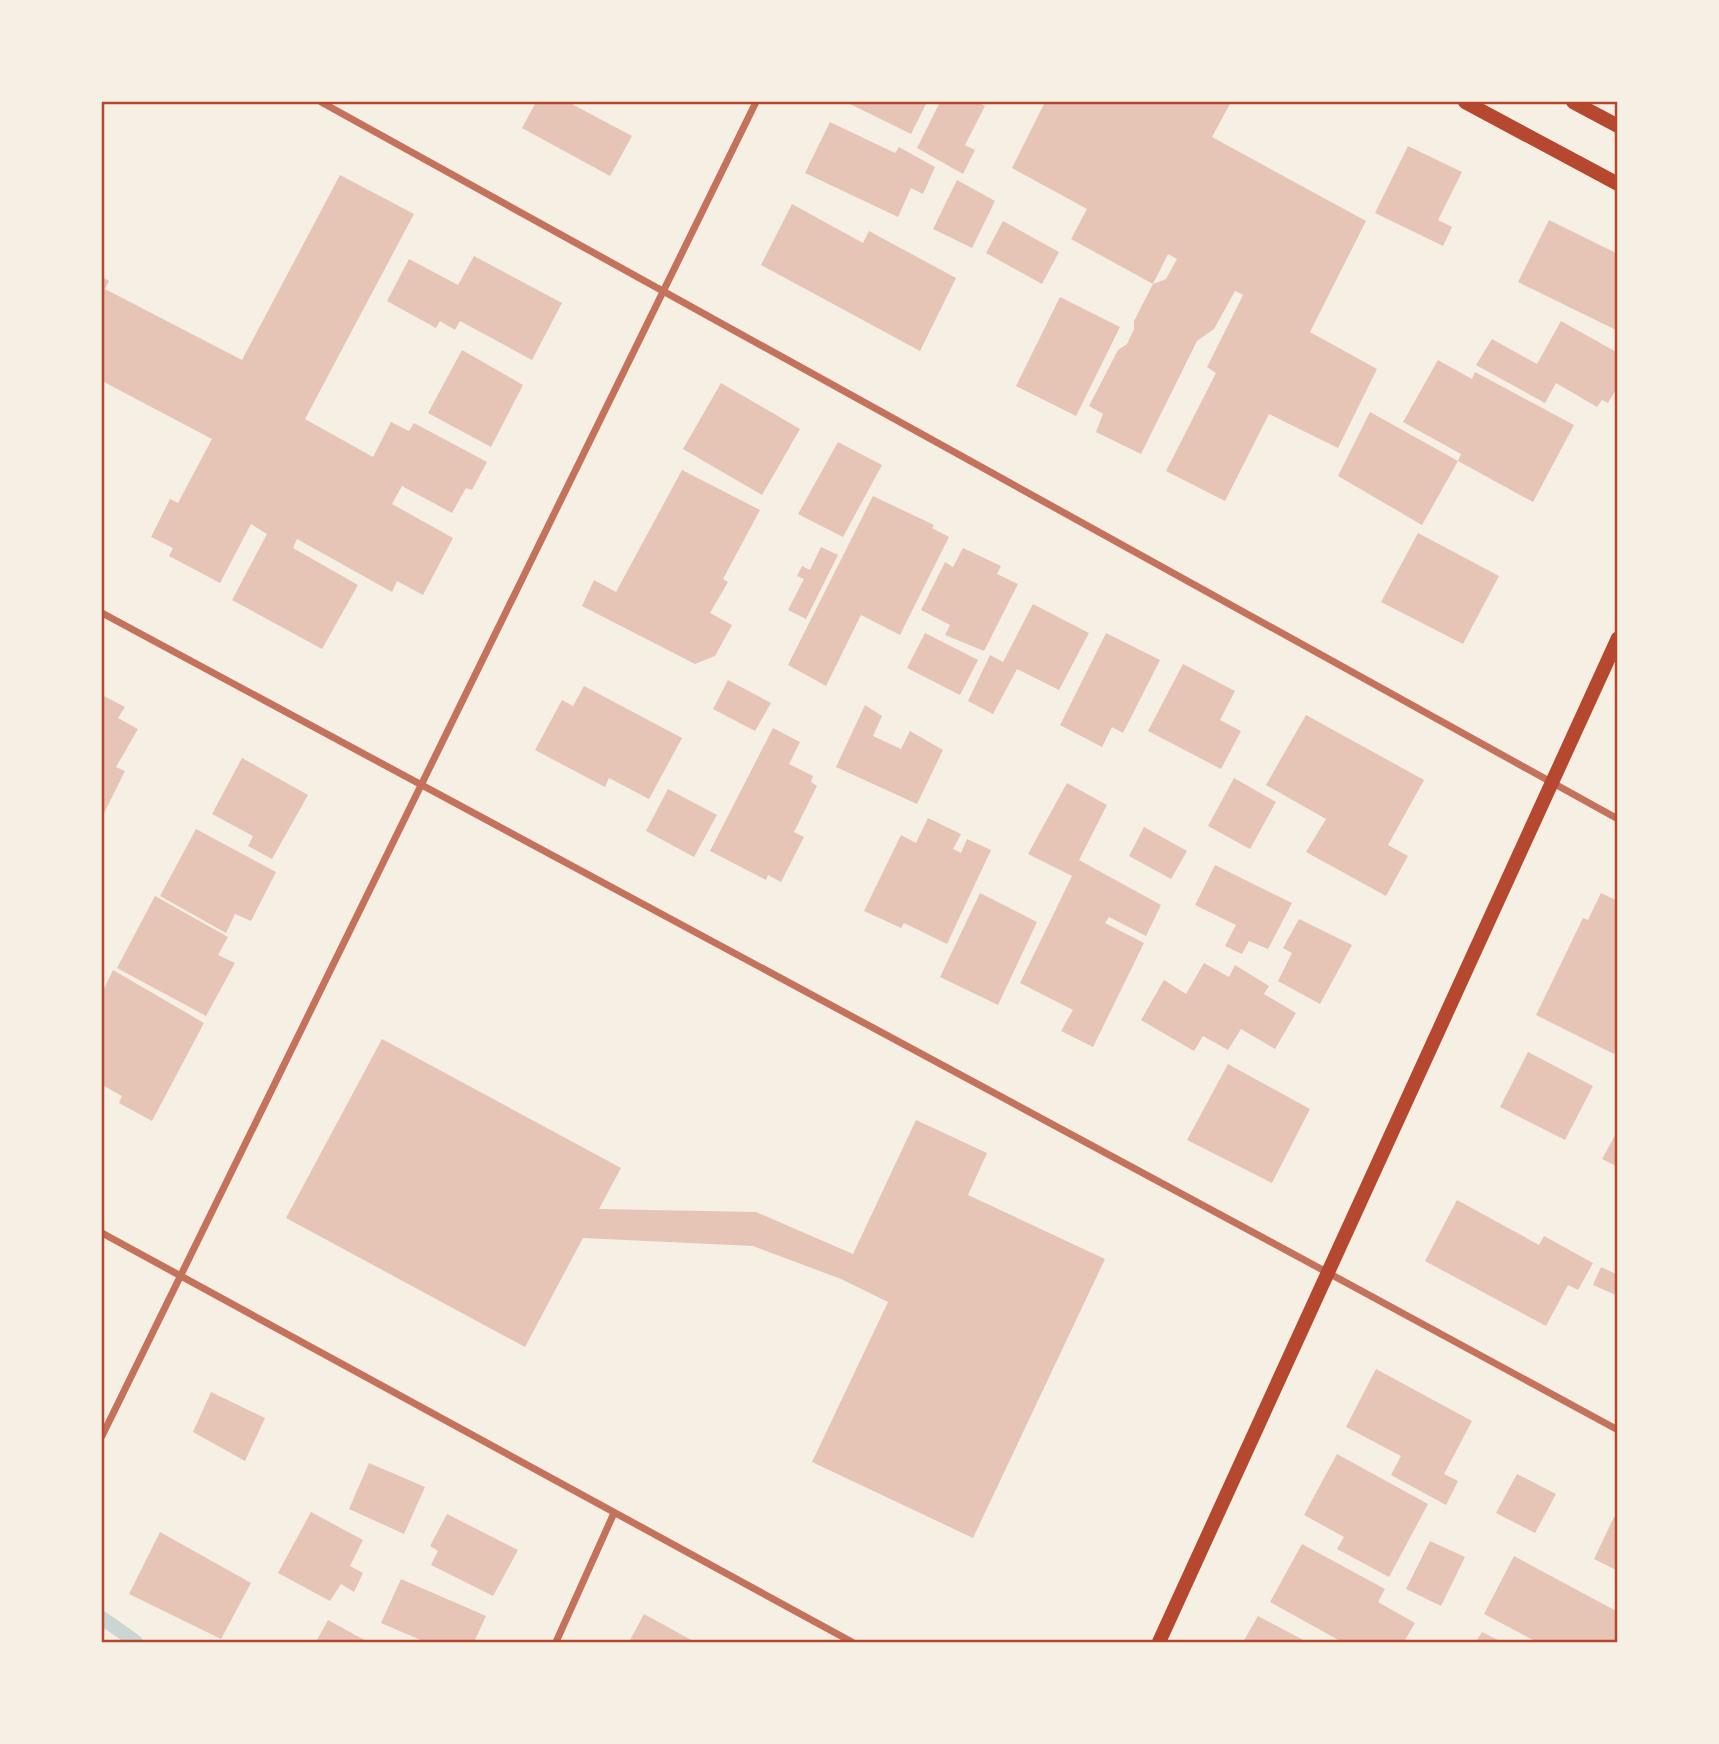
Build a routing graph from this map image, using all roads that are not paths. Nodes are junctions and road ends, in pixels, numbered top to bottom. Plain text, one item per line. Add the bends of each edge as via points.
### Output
1 (321, 102) edge
2 (756, 102) edge
3 (1465, 102) edge
4 (1573, 102) edge
5 (1618, 126) edge
6 (1618, 184) edge
7 (663, 291) junction
8 (102, 613) edge
9 (1618, 638) edge
10 (1551, 783) junction
11 (420, 786) junction
12 (1618, 819) edge
13 (102, 1233) edge
14 (1328, 1272) junction
15 (180, 1276) junction
16 (1618, 1430) edge
17 (102, 1436) edge
18 (614, 1513) junction
19 (556, 1643) edge
20 (852, 1643) edge
21 (1159, 1643) edge

1 - 7 street
2 - 7 street
3 - 6 main road
4 - 5 main road
7 - 10 street
7 - 11 street
8 - 11 street
9 - 10 main road
10 - 12 street
10 - 14 main road
11 - 14 street
11 - 15 street
13 - 15 street
14 - 16 street
14 - 21 main road
15 - 17 street
15 - 18 street
18 - 19 street
18 - 20 street

